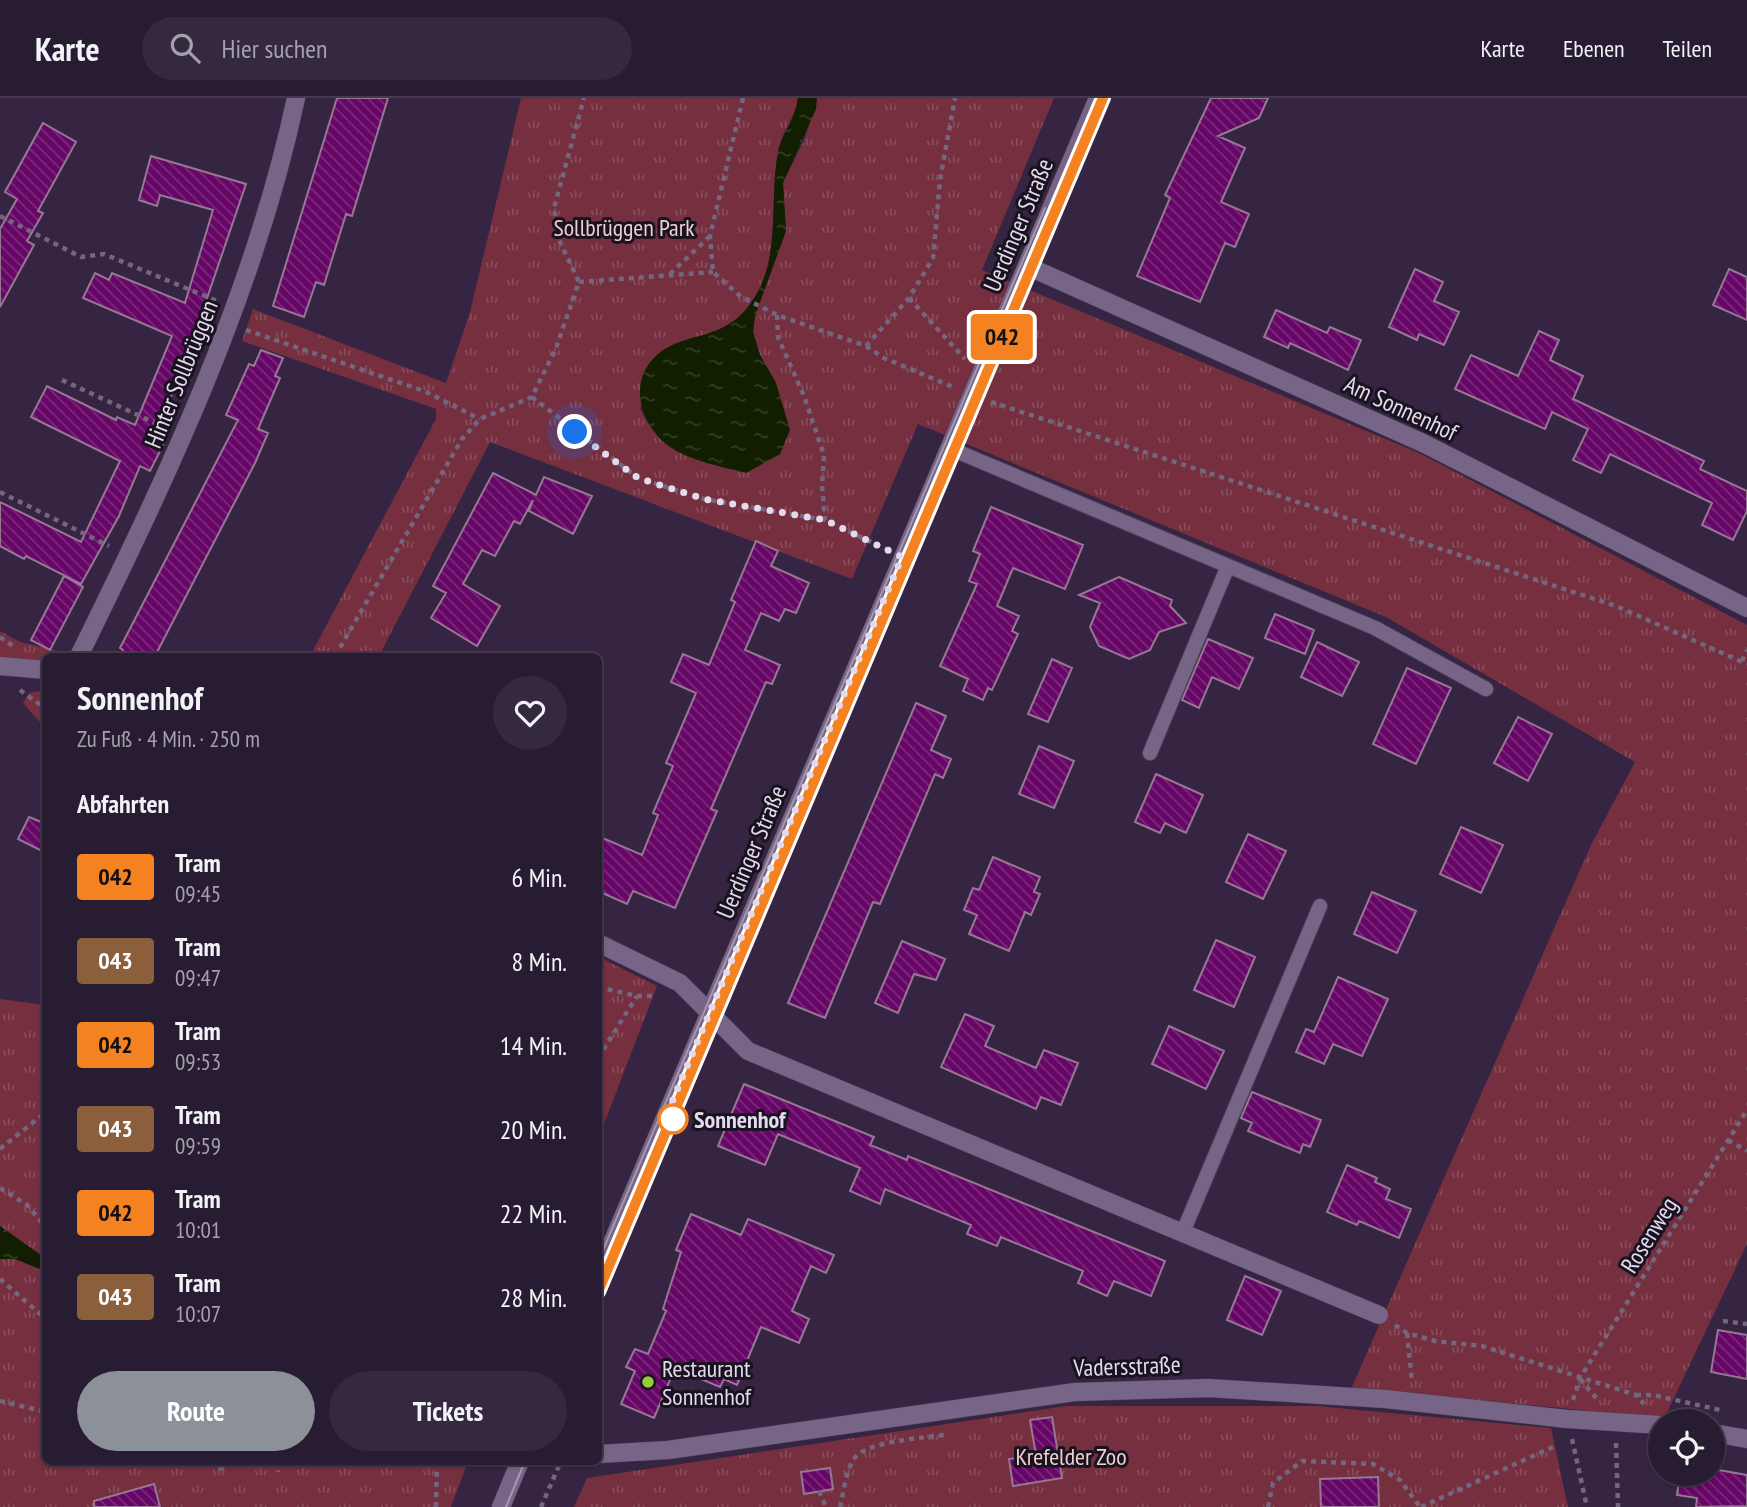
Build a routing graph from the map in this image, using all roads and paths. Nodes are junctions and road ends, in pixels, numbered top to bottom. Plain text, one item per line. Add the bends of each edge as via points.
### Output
1 (296, 98) edge
2 (584, 98) edge
3 (743, 98) edge
4 (955, 98) edge
5 (1098, 98) edge
6 (0, 216) edge
7 (710, 236) junction
8 (1027, 266) junction
9 (713, 272) junction
10 (670, 275) junction
11 (579, 282) junction
12 (909, 298) junction
13 (777, 315) junction
14 (233, 316) junction
15 (866, 346) junction
16 (980, 376) junction
17 (62, 380) dead end
18 (972, 395) junction
19 (532, 397) junction
20 (481, 419) junction
21 (183, 436) junction
22 (949, 448) junction
23 (0, 492) edge
24 (825, 520) junction
25 (128, 556) junction
26 (902, 557) junction
27 (1228, 566) junction
28 (1746, 605) edge
29 (1747, 650) edge
30 (80, 653) edge
31 (337, 653) edge
32 (1745, 662) edge
33 (0, 666) edge
34 (42, 670) edge
35 (1486, 689) dead end
36 (1150, 753) dead end
37 (1320, 906) dead end
38 (602, 945) edge
39 (602, 988) edge
40 (637, 996) junction
41 (667, 997) dead end
42 (710, 1014) junction
43 (602, 1052) edge
44 (1747, 1110) edge
45 (42, 1115) edge
46 (1728, 1140) junction
47 (0, 1149) edge
48 (1747, 1151) edge
49 (0, 1188) edge
50 (42, 1222) edge
51 (1183, 1232) junction
52 (602, 1267) edge
53 (0, 1279) edge
54 (42, 1314) edge
55 (1379, 1315) dead end
56 (1723, 1321) dead end
57 (1747, 1324) edge
58 (1580, 1378) junction
59 (1636, 1395) junction
60 (0, 1401) edge
61 (1413, 1401) junction
62 (1649, 1409) edge
63 (42, 1411) edge
64 (1734, 1413) dead end
65 (1567, 1419) junction
66 (1616, 1422) junction
67 (1648, 1424) edge
68 (944, 1435) dead end
69 (1725, 1435) edge
70 (1747, 1439) edge
71 (1555, 1446) dead end
72 (602, 1454) edge
73 (217, 1465) edge
74 (276, 1465) edge
75 (437, 1465) edge
76 (518, 1465) edge
77 (559, 1465) edge
78 (225, 1471) dead end
79 (278, 1472) dead end
80 (819, 1491) dead end
81 (436, 1507) edge
82 (501, 1507) edge
83 (541, 1507) edge
84 (826, 1507) edge
85 (840, 1507) edge
86 (1268, 1507) edge
87 (1421, 1507) edge
88 (1587, 1507) edge
89 (1618, 1507) edge

1 - 14 street, Hinter Sollbrüggen
2 - 11 path via 554,208 559,240
3 - 7 path
4 - 12 path via 940,180 933,258
5 - 8 street, Uerdinger Straße
6 - 14 path via 81,257 104,254
7 - 9 path
7 - 10 path
8 - 16 street, Uerdinger Straße
8 - 28 street, Am Sonnenhof via 1423,443
9 - 10 path
9 - 13 path via 740,296
10 - 11 path
11 - 19 path via 556,348
12 - 15 path
12 - 16 path
13 - 15 path
13 - 24 path via 778,337 824,456
14 - 20 path via 424,391
14 - 21 street, Hinter Sollbrüggen
15 - 18 path
16 - 18 street, Uerdinger Straße
17 - 21 path
18 - 22 street, Uerdinger Straße
18 - 32 path via 1615,606
19 - 20 path
19 - 24 path via 638,478 704,499
20 - 31 path via 462,439
21 - 25 street, Hinter Sollbrüggen
22 - 26 street, Uerdinger Straße
22 - 27 lane
23 - 25 path
24 - 26 path
25 - 30 street, Hinter Sollbrüggen
26 - 42 street, Uerdinger Straße
27 - 35 lane via 1375,628
27 - 36 lane
29 - 32 path
33 - 34 street
37 - 51 lane
38 - 42 street via 680,983
39 - 40 path
40 - 41 path
40 - 43 path
42 - 51 street via 748,1051
42 - 52 street, Uerdinger Straße
44 - 46 path, Rosenweg
45 - 47 path
46 - 48 path
46 - 58 path, Rosenweg
49 - 50 path via 27,1205
51 - 55 street
53 - 54 path
56 - 57 path
58 - 59 path
58 - 61 path via 1482,1346 1407,1333
59 - 62 path
59 - 64 path
60 - 63 path
61 - 65 street, Vadersstraße
61 - 72 street, Vadersstraße via 1209,1388 1075,1392 668,1450
65 - 66 street, Vadersstraße
65 - 88 path
66 - 67 street, Vadersstraße
66 - 89 path
68 - 85 path via 869,1447 855,1456
69 - 70 street
71 - 87 path
73 - 78 path
74 - 79 path
75 - 81 path
76 - 82 street
77 - 83 path
80 - 84 path
86 - 87 path via 1273,1483 1302,1461 1373,1464 1400,1480

